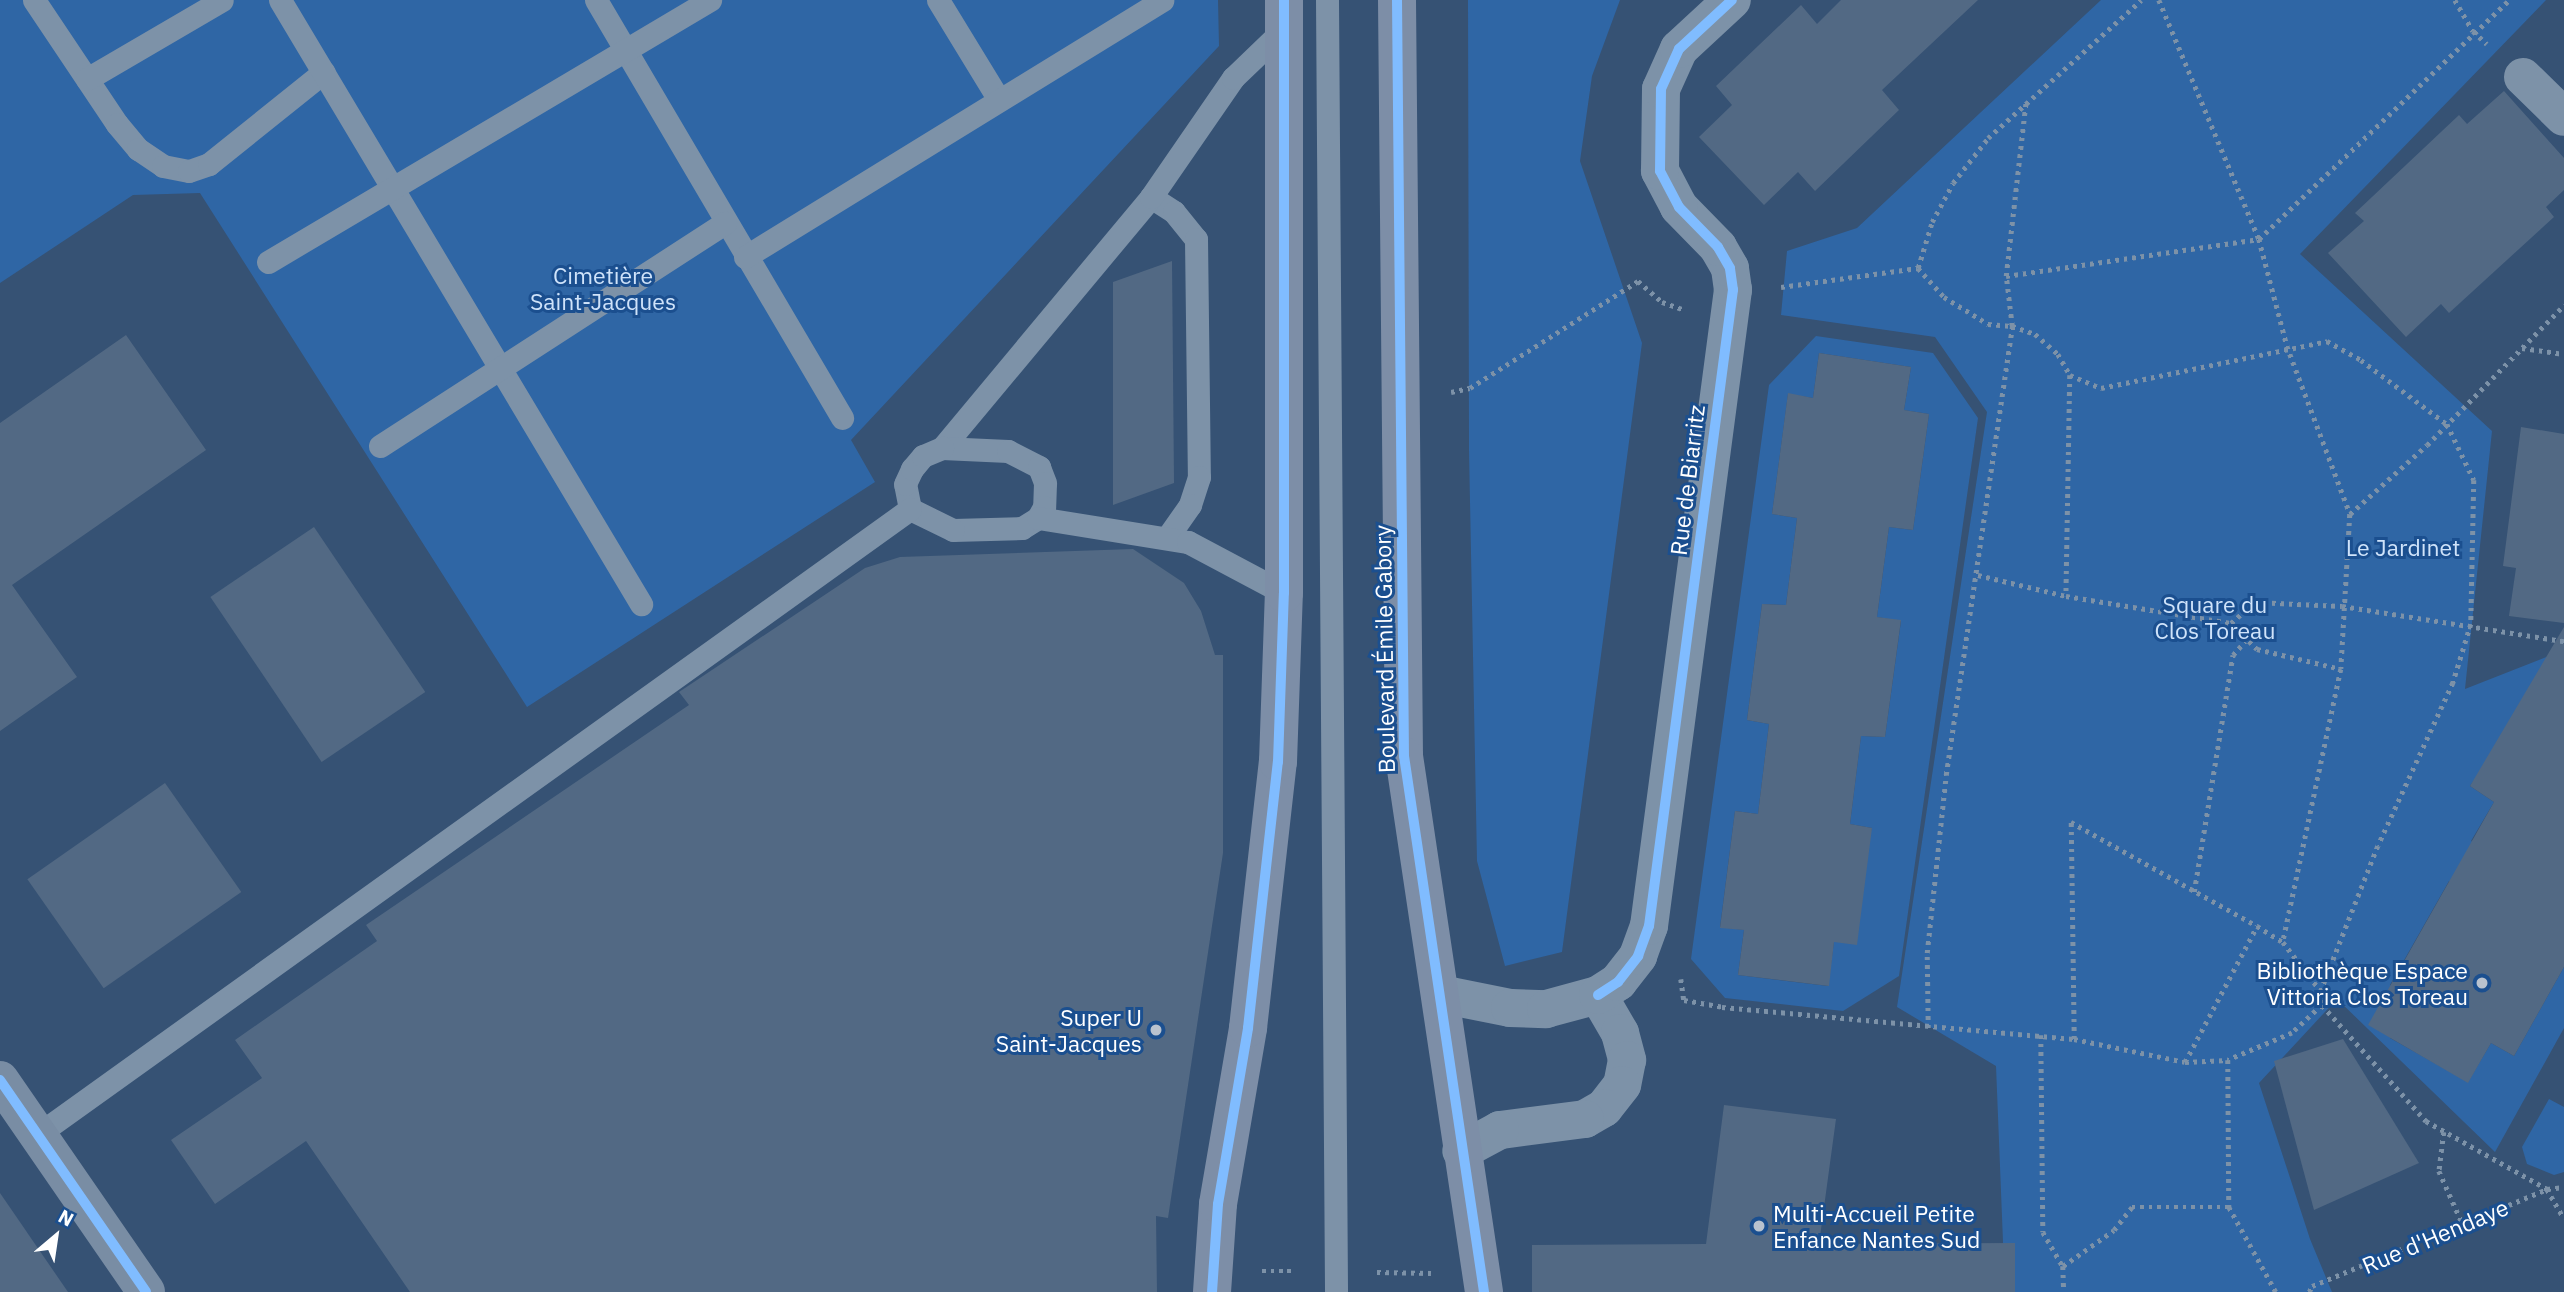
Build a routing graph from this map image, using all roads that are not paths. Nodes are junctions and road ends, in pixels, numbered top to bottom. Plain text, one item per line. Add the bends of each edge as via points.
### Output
1 (34, 0) edge
2 (222, 0) edge
3 (280, 0) edge
4 (596, 0) edge
5 (710, 0) edge
6 (938, 0) edge
7 (1162, 0) edge
8 (1327, 0) edge
9 (1397, 0) edge
10 (1732, 0) edge
11 (1284, 14) edge
12 (626, 52) junction
13 (324, 72) junction
14 (2523, 77) dead end
15 (86, 79) junction
16 (999, 100) junction
17 (2564, 117) edge
18 (393, 188) junction
19 (1151, 197) junction
20 (724, 223) junction
21 (745, 257) junction
22 (268, 262) dead end
23 (500, 368) junction
24 (842, 418) dead end
25 (380, 446) dead end
26 (942, 448) junction
27 (910, 509) junction
28 (1038, 518) junction
29 (1168, 537) junction
30 (1284, 593) junction
31 (641, 604) dead end
32 (1440, 994) junction
33 (1598, 995) junction
34 (0, 1080) edge
35 (37, 1135) junction
36 (1461, 1150) junction
37 (146, 1292) edge
38 (1212, 1292) edge
39 (1336, 1292) edge
40 (1484, 1292) edge

1 - 15 lane
2 - 15 lane
3 - 13 lane
4 - 12 lane
5 - 12 lane
6 - 16 lane
7 - 16 lane
8 - 39 lane
9 - 32 main road, Boulevard Émile Gabory via 1404,756
10 - 33 street, Rue de Biarritz via 1679,48 1661,89 1660,170 1679,207 1718,247 1730,268 1733,290 1649,926 1638,956 1618,982
11 - 19 lane via 1233,78
11 - 30 main road
12 - 18 lane
12 - 20 lane
13 - 15 lane via 209,164 189,171 163,166 138,149
13 - 18 lane
14 - 17 street
16 - 21 lane
18 - 22 lane
18 - 23 lane
19 - 26 lane
19 - 29 lane via 1188,225 1196,239 1199,477 1190,505
20 - 21 lane
20 - 23 lane
21 - 24 lane
23 - 25 lane
23 - 31 lane
26 - 27 lane via 923,456 912,468 905,484
26 - 28 lane via 1008,451 1038,467 1045,483 1044,507
27 - 28 lane via 953,530 1022,528
27 - 35 lane
28 - 29 lane
29 - 30 lane via 1188,542
30 - 38 main road via 1278,762 1248,1028 1218,1204
32 - 33 street via 1501,1007 1546,1009
32 - 36 main road, Boulevard Émile Gabory
33 - 36 street via 1620,1033 1627,1060 1622,1085 1604,1108 1585,1119 1500,1130
34 - 35 main road
35 - 37 main road
36 - 40 main road, Boulevard Émile Gabory

